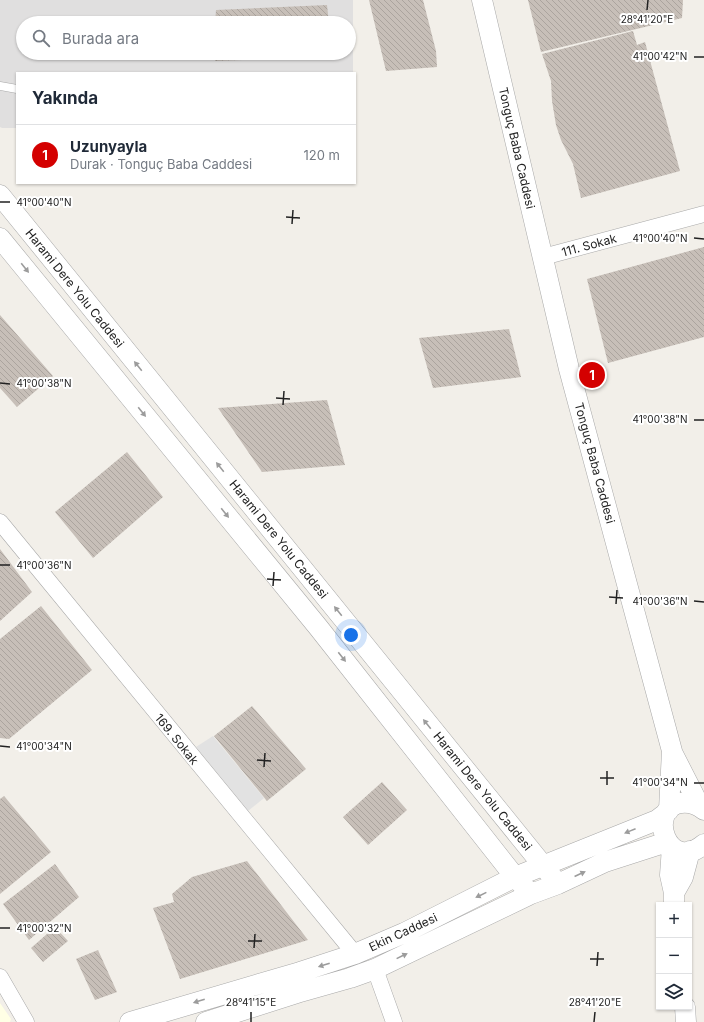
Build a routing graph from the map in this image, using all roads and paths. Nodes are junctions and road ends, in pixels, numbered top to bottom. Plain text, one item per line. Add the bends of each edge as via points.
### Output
1 (482, 0) edge
2 (0, 86) edge
3 (16, 89) edge
4 (0, 195) edge
5 (704, 214) edge
6 (0, 238) edge
7 (544, 257) junction
8 (0, 522) edge
9 (672, 751) junction
10 (701, 807) edge
11 (667, 812) junction
12 (690, 846) edge
13 (544, 865) junction
14 (515, 877) junction
15 (558, 884) junction
16 (531, 894) junction
17 (674, 899) edge
18 (355, 954) junction
19 (375, 969) junction
20 (0, 978) edge
21 (685, 1010) edge
22 (219, 1020) edge
23 (26, 1022) edge
24 (130, 1022) edge
25 (394, 1022) edge
26 (686, 1022) edge

1 - 7 street, Tonguç Baba Caddesi
2 - 3 lane
13 -> 4 street, Harami Dere Yolu Caddesi
5 - 7 street, 111. Sokak
6 -> 14 street, Harami Dere Yolu Caddesi via 313,621
7 - 9 street, Tonguç Baba Caddesi via 569,369
8 - 18 street, 169. Sokak
9 - 10 street
9 - 11 street, Tonguç Baba Caddesi
10 - 11 street, Ekin Caddesi via 689,802 678,804
11 - 12 street, Tonguç Baba Caddesi via 663,820 663,831
11 -> 13 street, Ekin Caddesi via 657,820
15 -> 12 street, Ekin Caddesi via 605,862
12 - 17 street via 670,875
13 - 14 street, Ekin Caddesi
13 - 15 street, Harami Dere Yolu Caddesi
14 - 16 street, Harami Dere Yolu Caddesi
14 -> 18 street, Ekin Caddesi via 404,933
15 - 16 street, Ekin Caddesi
19 -> 16 street, Ekin Caddesi
18 - 19 street
18 -> 24 street, Ekin Caddesi
19 - 22 street, Ekin Caddesi
19 - 25 street
20 - 23 street
21 - 26 street

